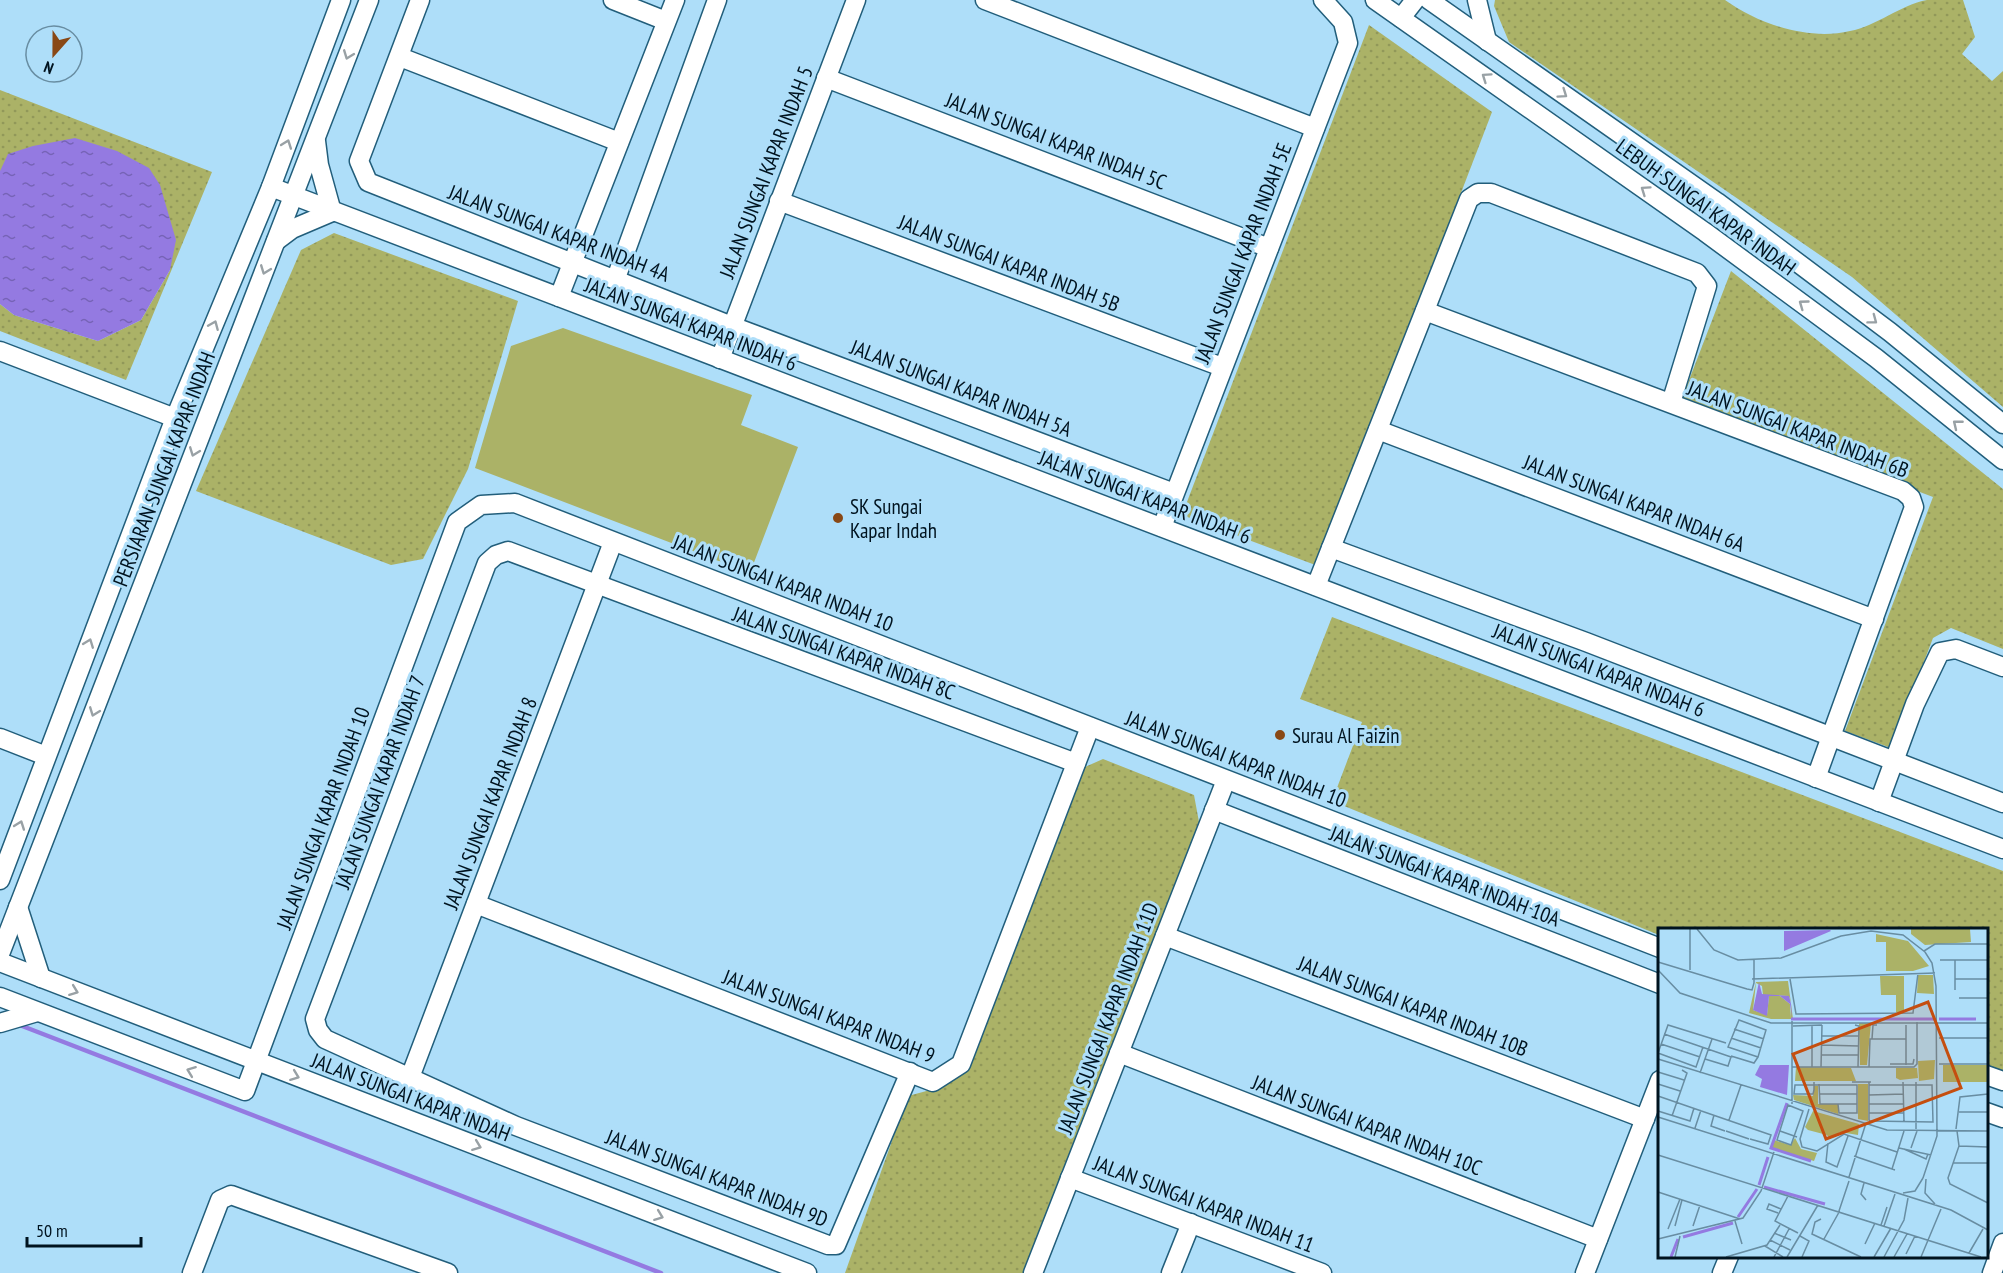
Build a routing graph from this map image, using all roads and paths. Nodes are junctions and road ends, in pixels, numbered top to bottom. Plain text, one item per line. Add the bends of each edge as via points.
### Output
1 (341, 0) edge
2 (369, 0) edge
3 (420, 0) edge
4 (613, 0) edge
5 (675, 0) edge
6 (717, 0) edge
7 (856, 0) edge
8 (985, 0) edge
9 (1323, 0) edge
10 (1375, 0) edge
11 (1415, 0) edge
12 (1478, 0) edge
13 (1439, 2) edge
14 (1401, 18) junction
15 (666, 21) junction
16 (1422, 32) junction
17 (1488, 41) junction
18 (400, 57) junction
19 (826, 78) junction
20 (1315, 128) junction
21 (316, 139) junction
22 (619, 142) junction
23 (271, 187) junction
24 (293, 196) junction
25 (779, 201) junction
26 (332, 212) junction
27 (276, 241) junction
28 (1269, 248) junction
29 (573, 262) junction
30 (616, 278) junction
31 (559, 297) junction
32 (1425, 310) junction
33 (732, 326) junction
34 (0, 351) edge
35 (720, 359) junction
36 (1222, 367) junction
37 (1671, 403) junction
38 (175, 418) junction
39 (2003, 424) edge
40 (1378, 430) junction
41 (2003, 460) edge
42 (1174, 493) junction
43 (1162, 527) junction
44 (613, 542) junction
45 (1331, 548) junction
46 (597, 585) junction
47 (1316, 586) junction
48 (1874, 619) junction
49 (2003, 667) edge
50 (1090, 727) junction
51 (0, 738) edge
52 (1831, 738) junction
53 (46, 756) junction
54 (1076, 762) junction
55 (1894, 762) junction
56 (1816, 778) junction
57 (1226, 780) junction
58 (1879, 802) junction
59 (2003, 803) edge
60 (1214, 810) junction
61 (2003, 849) edge
62 (0, 880) edge
63 (476, 904) junction
64 (18, 907) junction
65 (1165, 936) junction
66 (1658, 948) edge
67 (0, 954) edge
68 (0, 962) edge
69 (41, 978) junction
70 (1658, 984) edge
71 (0, 997) edge
72 (37, 1012) junction
73 (0, 1023) edge
74 (1119, 1053) junction
75 (256, 1061) junction
76 (910, 1072) junction
77 (1988, 1076) edge
78 (409, 1080) junction
79 (2003, 1081) edge
80 (1658, 1083) edge
81 (1988, 1113) edge
82 (2003, 1118) edge
83 (1645, 1119) junction
84 (1070, 1178) junction
85 (1191, 1223) junction
86 (1598, 1239) junction
87 (1729, 1258) edge
88 (1314, 1272) edge
89 (192, 1273) edge
90 (448, 1273) edge
91 (807, 1273) edge
92 (1033, 1273) edge
93 (1171, 1273) edge
94 (1585, 1273) edge
95 (1722, 1273) edge

23 -> 1 street, PERSIARAN SUNGAI KAPAR INDAH
2 -> 21 street, PERSIARAN SUNGAI KAPAR INDAH
3 - 18 street
4 - 15 street
5 - 15 street
6 - 30 street
7 - 19 street, JALAN SUNGAI KAPAR INDAH 5
8 - 20 street
9 - 20 street, JALAN SUNGAI KAPAR INDAH 5E via 1342,22 1348,43
10 - 14 street, LEBUH SUNGAI KAPAR INDAH
11 - 14 street
12 - 17 street
13 - 16 street
13 - 17 street, LEBUH SUNGAI KAPAR INDAH
14 - 16 street, LEBUH SUNGAI KAPAR INDAH
15 - 22 street
41 -> 16 street, LEBUH SUNGAI KAPAR INDAH via 1876,358
17 -> 39 street, LEBUH SUNGAI KAPAR INDAH via 1717,202 1890,332
18 - 22 street
18 - 29 street, JALAN SUNGAI KAPAR INDAH 4A via 359,161 368,182
19 - 25 street, JALAN SUNGAI KAPAR INDAH 5
19 - 28 street, JALAN SUNGAI KAPAR INDAH 5C
20 - 28 street, JALAN SUNGAI KAPAR INDAH 5E
21 - 24 street, PERSIARAN SUNGAI KAPAR INDAH
21 - 26 street
22 - 29 street
23 - 24 street, JALAN SUNGAI KAPAR INDAH 6
38 -> 23 street, PERSIARAN SUNGAI KAPAR INDAH
24 - 26 street, JALAN SUNGAI KAPAR INDAH 6
24 - 27 street, PERSIARAN SUNGAI KAPAR INDAH
25 - 33 street, JALAN SUNGAI KAPAR INDAH 5
25 - 36 street, JALAN SUNGAI KAPAR INDAH 5B
26 - 27 street via 292,229
26 - 31 street, JALAN SUNGAI KAPAR INDAH 6
27 -> 64 street, PERSIARAN SUNGAI KAPAR INDAH
28 - 36 street, JALAN SUNGAI KAPAR INDAH 5E
29 - 30 street, JALAN SUNGAI KAPAR INDAH 4A
29 - 31 street
30 - 33 street, JALAN SUNGAI KAPAR INDAH 4A
31 - 35 street, JALAN SUNGAI KAPAR INDAH 6
32 - 37 street, JALAN SUNGAI KAPAR INDAH 6B
32 - 37 street via 1469,199 1478,193 1491,193 1697,273 1703,279 1707,286
32 - 40 street
33 - 35 street, JALAN SUNGAI KAPAR INDAH 5
33 - 42 street, JALAN SUNGAI KAPAR INDAH 5A
34 - 38 street
35 - 43 street, JALAN SUNGAI KAPAR INDAH 6
36 - 42 street, JALAN SUNGAI KAPAR INDAH 5E
37 - 48 street, JALAN SUNGAI KAPAR INDAH 6B via 1903,491 1911,498 1914,507
53 -> 38 street, PERSIARAN SUNGAI KAPAR INDAH
40 - 45 street
40 - 48 street, JALAN SUNGAI KAPAR INDAH 6A
42 - 43 street, JALAN SUNGAI KAPAR INDAH 5E
43 - 47 street, JALAN SUNGAI KAPAR INDAH 6
44 - 46 street, JALAN SUNGAI KAPAR INDAH 8
44 - 50 street, JALAN SUNGAI KAPAR INDAH 10
44 - 75 street, JALAN SUNGAI KAPAR INDAH 10 via 515,503 482,505 457,522
45 - 47 street
45 - 52 street, JALAN SUNGAI KAPAR INDAH 6
46 - 54 street, JALAN SUNGAI KAPAR INDAH 8C
46 - 63 street, JALAN SUNGAI KAPAR INDAH 8
46 - 78 street, JALAN SUNGAI KAPAR INDAH 7 via 508,551 496,555 487,563 430,710 315,1019 325,1039
47 - 56 street, JALAN SUNGAI KAPAR INDAH 6
48 - 52 street, JALAN SUNGAI KAPAR INDAH 6B
49 - 55 street via 1956,649 1940,652 1915,704
50 - 54 street, JALAN SUNGAI KAPAR INDAH 9
50 - 57 street, JALAN SUNGAI KAPAR INDAH 10
51 - 53 street
52 - 55 street, JALAN SUNGAI KAPAR INDAH 6
52 - 56 street, JALAN SUNGAI KAPAR INDAH 6B
62 -> 53 street, PERSIARAN SUNGAI KAPAR INDAH
54 - 76 street, JALAN SUNGAI KAPAR INDAH 9 via 961,1064 933,1082
55 - 58 street
55 - 59 street, JALAN SUNGAI KAPAR INDAH 6
56 - 58 street, JALAN SUNGAI KAPAR INDAH 6
57 - 60 street, JALAN SUNGAI KAPAR INDAH 11D
57 - 66 street, JALAN SUNGAI KAPAR INDAH 10
58 - 61 street, JALAN SUNGAI KAPAR INDAH 6
60 - 65 street, JALAN SUNGAI KAPAR INDAH 11D
60 - 70 street, JALAN SUNGAI KAPAR INDAH 10A
63 - 76 street, JALAN SUNGAI KAPAR INDAH 9
63 - 78 street, JALAN SUNGAI KAPAR INDAH 8
64 - 67 street, PERSIARAN SUNGAI KAPAR INDAH
64 - 69 street
65 - 74 street, JALAN SUNGAI KAPAR INDAH 11D
65 - 83 street, JALAN SUNGAI KAPAR INDAH 10B
68 - 69 street, JALAN SUNGAI KAPAR INDAH
69 -> 75 street, JALAN SUNGAI KAPAR INDAH
71 - 72 street
72 - 73 street
75 -> 72 street, JALAN SUNGAI KAPAR INDAH 10 via 245,1091
74 - 84 street, JALAN SUNGAI KAPAR INDAH 11D
74 - 86 street, JALAN SUNGAI KAPAR INDAH 10C
75 -> 91 street, JALAN SUNGAI KAPAR INDAH
76 - 78 street, JALAN SUNGAI KAPAR INDAH 9D via 836,1245 516,1126
77 - 79 street
80 - 83 street
81 - 82 street
83 - 86 street
84 - 85 street, JALAN SUNGAI KAPAR INDAH 11
84 - 92 street, JALAN SUNGAI KAPAR INDAH 11D
85 - 88 street, JALAN SUNGAI KAPAR INDAH 11
85 - 93 street
86 - 94 street
87 - 95 street
89 - 90 street via 220,1200 231,1195

